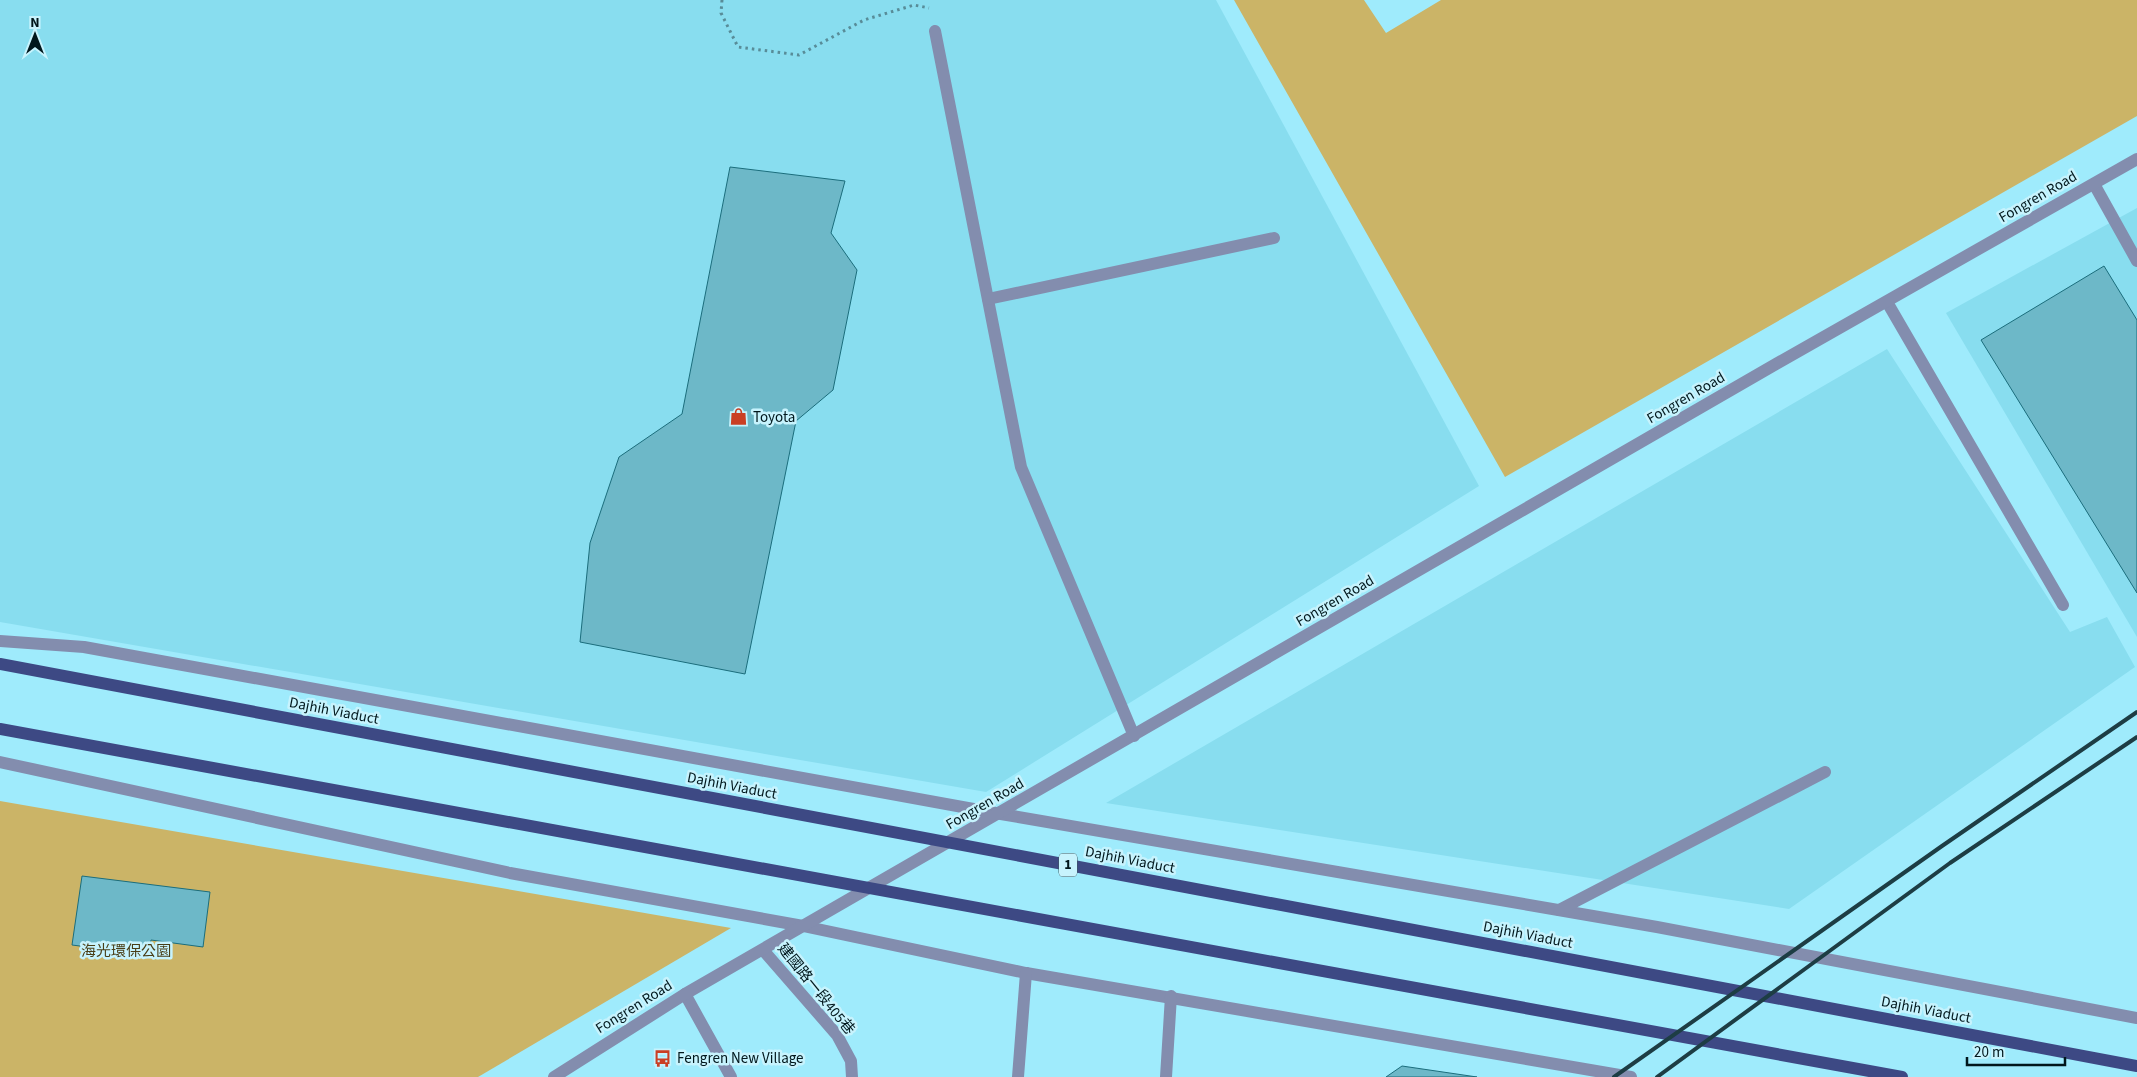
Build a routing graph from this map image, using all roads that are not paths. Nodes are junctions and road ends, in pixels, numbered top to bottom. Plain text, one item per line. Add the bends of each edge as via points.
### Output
1 (935, 31) road end
2 (2137, 159) edge
3 (2094, 184) junction
4 (1274, 238) dead end
5 (2137, 261) edge
6 (988, 299) junction
7 (1887, 302) junction
8 (2063, 605) dead end
9 (0, 641) edge
10 (0, 664) edge
11 (0, 729) edge
12 (1134, 736) junction
13 (0, 762) edge
14 (1825, 772) dead end
15 (1001, 814) junction
16 (1559, 910) junction
17 (804, 926) junction
18 (763, 950) junction
19 (1026, 973) junction
20 (686, 994) junction
21 (1171, 996) junction
22 (2137, 1018) edge
23 (2137, 1066) edge
24 (1591, 1069) junction
25 (554, 1077) edge
26 (731, 1077) edge
27 (852, 1077) edge
28 (1018, 1077) edge
29 (1166, 1077) edge
30 (1580, 1077) edge
31 (1631, 1077) edge
32 (1902, 1077) edge

1 - 6 street
2 - 3 street, Fongren Road
3 - 5 street
3 - 7 street, Fongren Road
4 - 6 street
6 - 12 street via 1021,467
7 - 8 street
7 - 12 street, Fongren Road
9 - 15 street via 84,647
10 - 23 main road, Dajhih Viaduct / 1
11 - 32 main road
12 - 15 street, Fongren Road
13 - 17 street via 510,873
14 - 16 street
15 - 16 street
15 - 17 street, Fongren Road
16 - 22 street
17 - 18 street, Fongren Road
17 - 19 street
18 - 20 street, Fongren Road
18 - 27 street, 建國路一段405巷 via 837,1035 851,1061
19 - 21 street
19 - 28 street
20 - 25 street, Fongren Road
20 - 26 street
21 - 24 street
21 - 29 street
24 - 30 street
24 - 31 street

